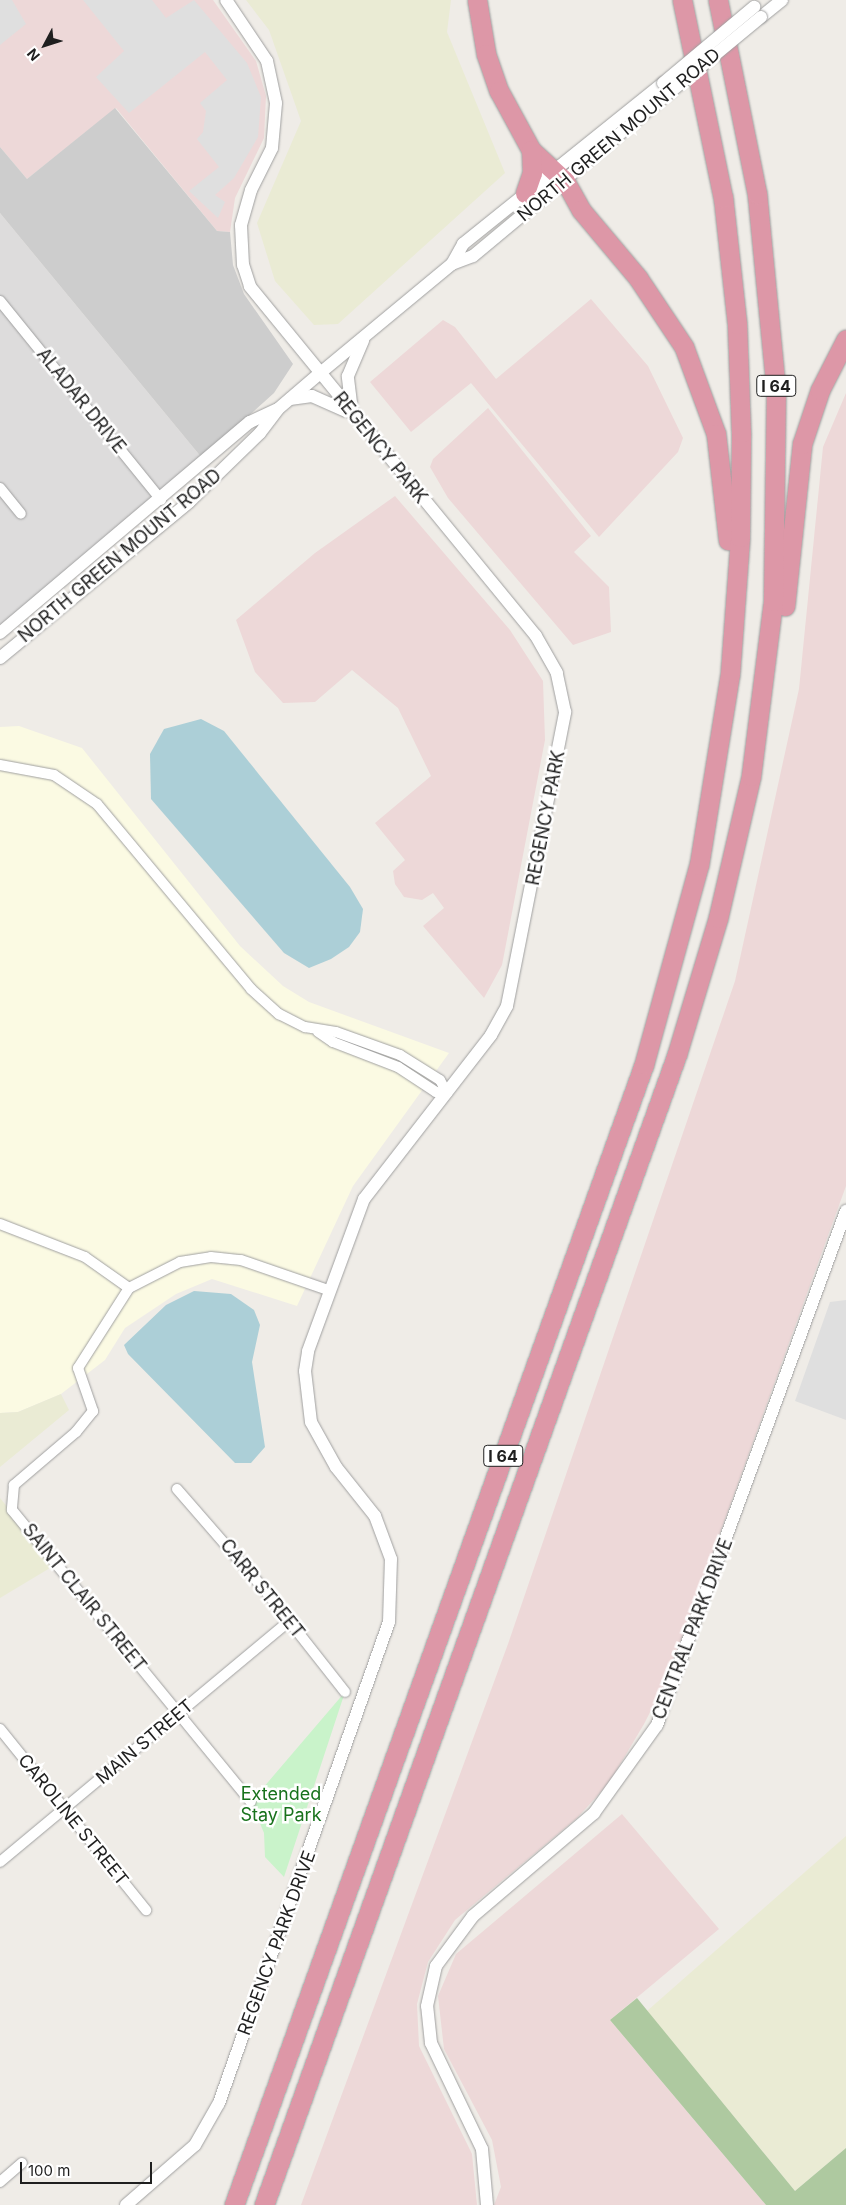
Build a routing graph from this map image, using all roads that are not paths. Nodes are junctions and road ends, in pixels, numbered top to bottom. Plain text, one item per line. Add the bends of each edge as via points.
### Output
1 (226, 0) edge
2 (477, 0) edge
3 (682, 0) edge
4 (718, 0) edge
5 (782, 0) edge
6 (759, 8) edge
7 (531, 150) junction
8 (560, 175) junction
9 (525, 193) junction
10 (452, 264) junction
11 (0, 301) edge
12 (366, 336) junction
13 (846, 339) edge
14 (319, 374) junction
15 (290, 399) junction
16 (278, 409) junction
17 (353, 415) junction
18 (0, 488) edge
19 (161, 500) junction
20 (21, 514) dead end
21 (0, 633) edge
22 (0, 658) edge
23 (726, 694) junction
24 (0, 765) edge
25 (751, 776) junction
26 (447, 1093) junction
27 (846, 1211) edge
28 (0, 1224) edge
29 (129, 1288) junction
30 (328, 1290) junction
31 (177, 1488) dead end
32 (289, 1621) junction
33 (345, 1692) dead end
34 (179, 1714) junction
35 (0, 1729) edge
36 (251, 1802) dead end
37 (64, 1809) junction
38 (0, 1862) edge
39 (146, 1910) dead end
40 (22, 2164) dead end
41 (0, 2182) edge
42 (126, 2205) edge
43 (234, 2205) edge
44 (264, 2205) edge
45 (487, 2205) edge

1 - 14 street, REGENCY PARK via 267,61 276,103 272,148 251,190 241,225 243,265 260,304
2 - 7 highway via 486,54 499,91
3 - 23 highway, I 64 via 717,163 737,324 740,537
4 - 25 highway, I 64 via 758,194 776,391 773,601
5 - 6 street, NORTH GREEN MOUNT ROAD
6 - 8 street, NORTH GREEN MOUNT ROAD, bridge
7 - 8 highway
7 - 9 highway via 532,173
8 - 9 street, NORTH GREEN MOUNT ROAD
8 - 10 street, NORTH GREEN MOUNT ROAD via 473,256
8 - 23 highway via 581,210 638,278 684,347 716,434 728,524 722,668
9 - 10 street, NORTH GREEN MOUNT ROAD via 463,244
10 - 12 street, NORTH GREEN MOUNT ROAD
11 - 19 street, ALADAR DRIVE
12 - 14 street, NORTH GREEN MOUNT ROAD
12 - 17 street via 348,376
13 - 25 highway via 820,390 802,444 784,615 762,750
14 - 15 street, NORTH GREEN MOUNT ROAD
14 - 17 street, REGENCY PARK
15 - 16 street, NORTH GREEN MOUNT ROAD
15 - 17 street via 312,396
16 - 19 street, NORTH GREEN MOUNT ROAD via 250,422
16 - 22 street, NORTH GREEN MOUNT ROAD via 260,434 189,502
17 - 26 street, REGENCY PARK via 536,636 549,654 563,694 564,729 512,989 497,1027
18 - 20 street
19 - 21 street, NORTH GREEN MOUNT ROAD
23 - 43 highway, I 64 via 699,865 644,1064
24 - 26 street via 38,769 83,792 110,817 265,1003 293,1022 318,1032 336,1032 400,1055 440,1080
25 - 44 highway, I 64 via 718,918 677,1054
26 - 30 street, REGENCY PARK via 364,1199
27 - 45 street, CENTRAL PARK DRIVE via 657,1725 594,1813 473,1916 436,1966 428,2006 431,2043 482,2149
28 - 29 street via 85,1257
29 - 30 street via 180,1262 216,1257 241,1260
29 - 34 street, SAINT CLAIR STREET via 78,1368 93,1410 76,1432 14,1485 12,1510
30 - 42 street, REGENCY PARK DRIVE via 308,1351 306,1397 322,1446 384,1535 393,1582 389,1622 219,2103 195,2146
31 - 32 street, CARR STREET
32 - 33 street, CARR STREET
32 - 34 street, MAIN STREET
34 - 36 street, SAINT CLAIR STREET
34 - 37 street, MAIN STREET
35 - 37 street, CAROLINE STREET
37 - 38 street, MAIN STREET
37 - 39 street, CAROLINE STREET
40 - 41 street

